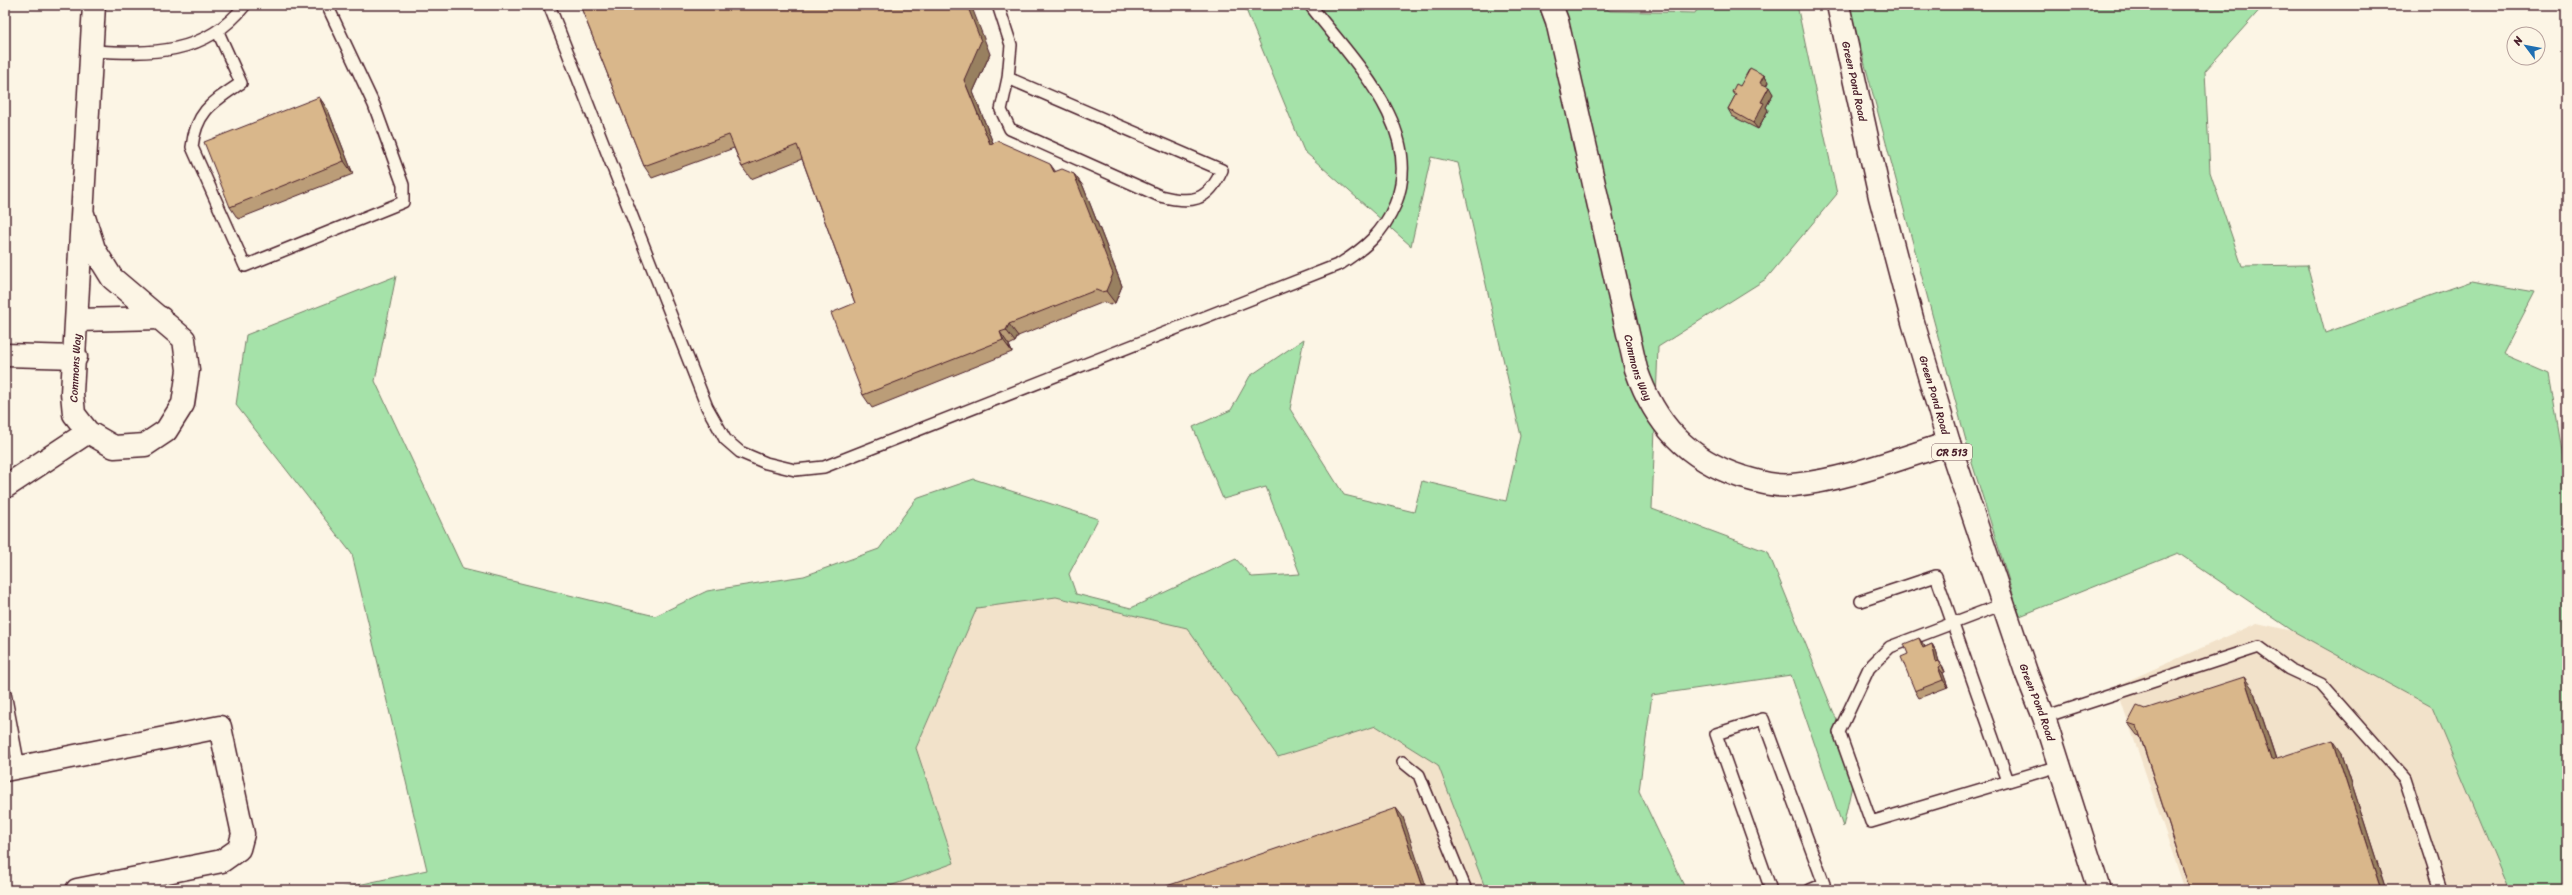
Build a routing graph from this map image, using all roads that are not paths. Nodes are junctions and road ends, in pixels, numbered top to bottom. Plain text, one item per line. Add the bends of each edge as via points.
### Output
1 (94, 5) edge
2 (245, 5) edge
3 (549, 5) edge
4 (998, 5) edge
5 (1310, 5) edge
6 (1551, 5) edge
7 (1838, 5) edge
8 (328, 7) edge
9 (218, 32) junction
10 (91, 51) junction
11 (1008, 78) junction
12 (83, 214) junction
13 (161, 318) junction
14 (78, 320) junction
15 (5, 355) edge
16 (76, 357) junction
17 (88, 432) junction
18 (1948, 443) junction
19 (5, 487) edge
20 (1861, 601) dead end
21 (2003, 604) junction
22 (1953, 622) junction
23 (5, 693) edge
24 (2044, 717) junction
25 (1404, 762) dead end
26 (2059, 766) junction
27 (12, 769) edge
28 (2008, 781) junction
29 (77, 890) edge
30 (1466, 890) edge
31 (1771, 890) edge
32 (1810, 890) edge
33 (2099, 890) edge
34 (2440, 890) edge

1 - 10 street, Commons Way
2 - 9 lane
3 - 5 lane via 707,407 725,439 740,452 766,463 795,470 824,467 1340,264 1372,241 1387,223 1397,199 1403,163 1399,141 1385,105
4 - 11 lane via 1011,45
6 - 18 street, Commons Way via 1558,21 1636,370 1644,393 1670,431 1689,451 1723,470 1764,484 1791,486 1824,481
7 - 18 street, Green Pond Road / CR 513 via 1880,197
8 - 9 lane via 374,105 403,185 403,202 245,266 192,147 194,130 201,115 241,83
9 - 10 lane via 192,45 172,49 138,53
10 - 12 street, Commons Way
11 - 11 lane via 1222,170 1212,189 1197,199 1178,200 1160,196 1010,129 1001,110
12 - 13 street, Commons Way via 94,249 112,278
12 - 14 street, Commons Way
13 - 14 street
13 - 17 street, Commons Way via 184,339 188,370 183,404 166,431 145,445 114,447
14 - 16 street, Commons Way
15 - 16 street
16 - 17 street, Commons Way via 72,393 74,414
17 - 19 street
18 - 21 street, Green Pond Road / CR 513
20 - 22 lane via 1936,576
21 - 22 lane
21 - 24 street, Green Pond Road / CR 513
22 - 28 lane
22 - 28 lane via 1890,647 1869,668 1839,732 1871,822
23 - 27 lane
24 - 26 street, Green Pond Road / CR 513
24 - 34 lane via 2259,647 2289,669 2321,684 2404,779
25 - 30 lane via 1420,775
26 - 28 lane
26 - 33 street, Green Pond Road / CR 513
27 - 29 street via 220,727 244,834 239,849 222,861
31 - 32 lane via 1716,734 1763,719 1824,884

